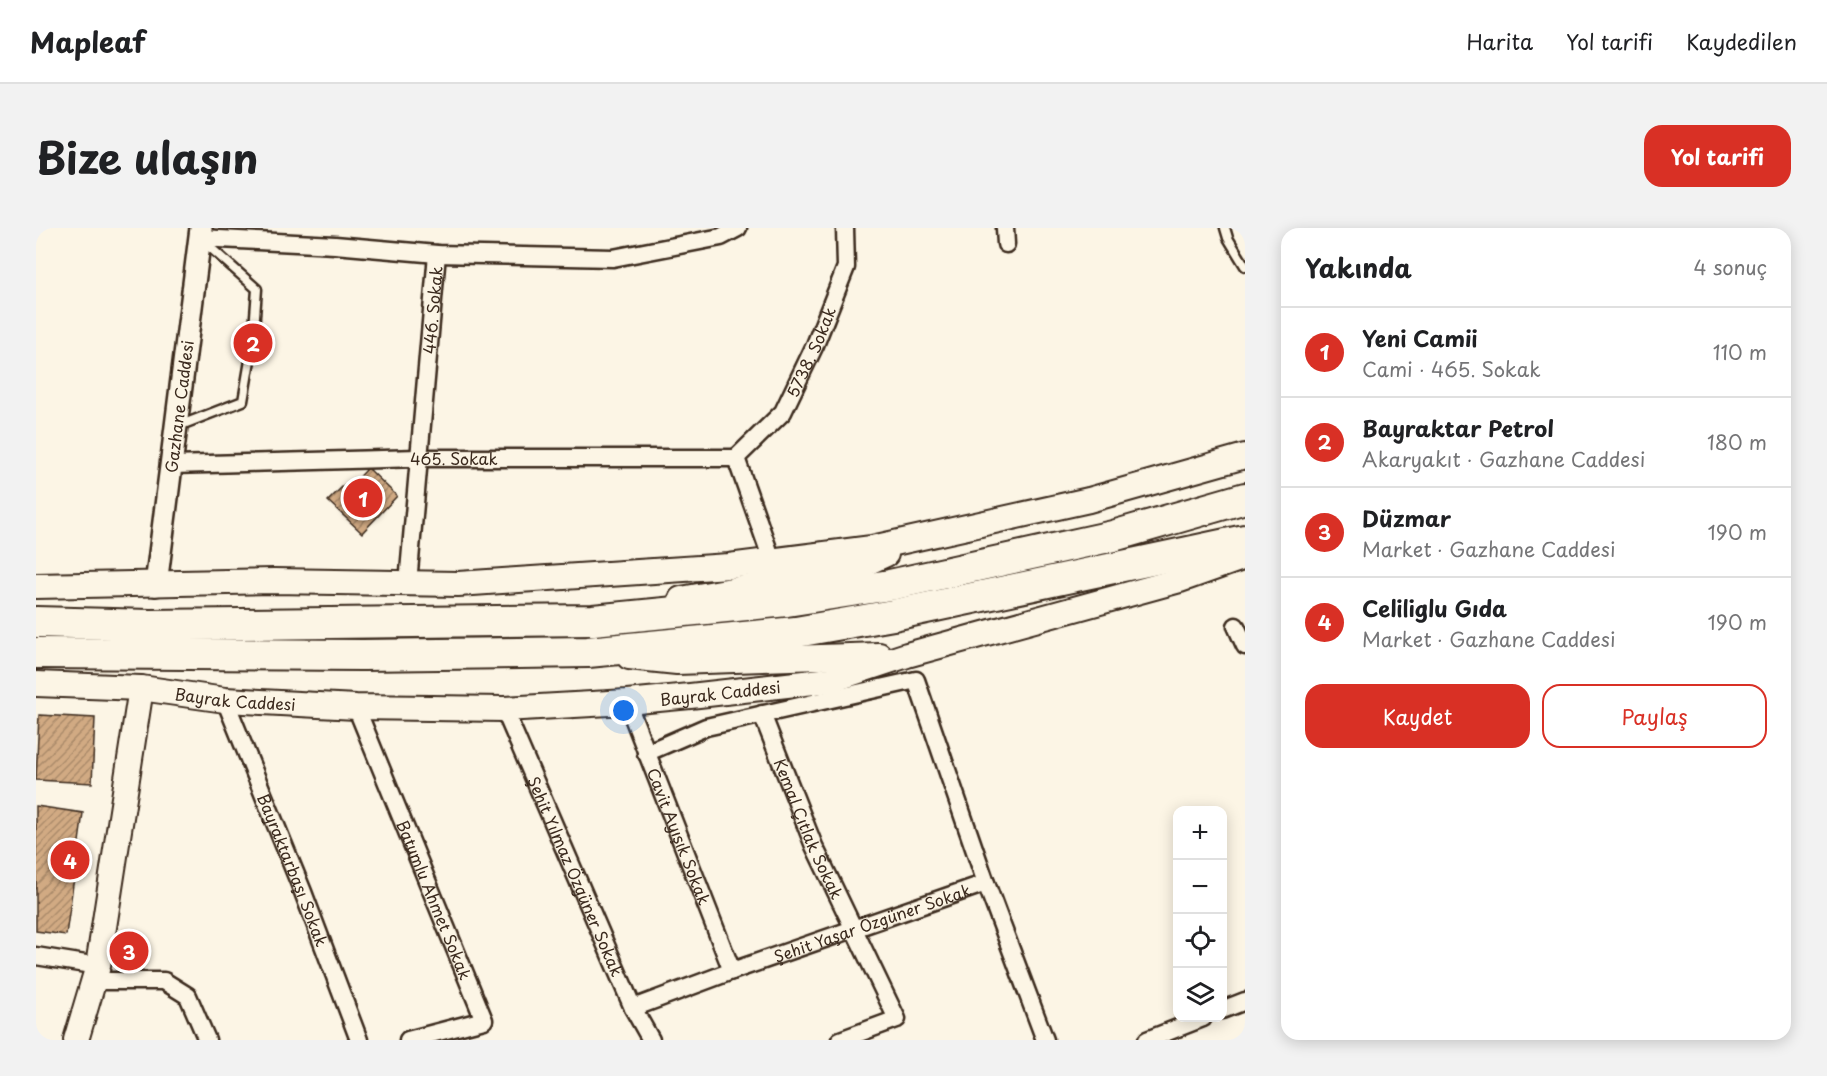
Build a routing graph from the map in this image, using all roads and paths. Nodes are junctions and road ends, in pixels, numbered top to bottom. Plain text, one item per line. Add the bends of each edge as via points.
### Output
1 (738, 228) edge
2 (845, 228) edge
3 (1226, 228) edge
4 (201, 233) edge
5 (437, 254) junction
6 (1245, 266) edge
7 (176, 427) junction
8 (1245, 456) edge
9 (419, 458) junction
10 (736, 458) junction
11 (172, 465) junction
12 (1245, 498) edge
13 (924, 537) junction
14 (1245, 540) edge
15 (1245, 557) edge
16 (772, 560) junction
17 (408, 583) junction
18 (156, 585) junction
19 (36, 586) edge
20 (585, 620) junction
21 (36, 622) edge
22 (1236, 626) dead end
23 (1245, 646) edge
24 (588, 652) junction
25 (36, 653) edge
26 (907, 655) junction
27 (36, 684) edge
28 (141, 688) junction
29 (225, 700) junction
30 (627, 702) junction
31 (356, 707) junction
32 (504, 709) junction
33 (762, 714) junction
34 (646, 753) junction
35 (986, 883) junction
36 (854, 930) junction
37 (36, 956) edge
38 (732, 971) junction
39 (96, 974) junction
40 (1245, 1001) edge
41 (633, 1008) junction
42 (1227, 1008) edge
43 (1191, 1022) edge
44 (76, 1040) edge
45 (207, 1040) edge
46 (359, 1040) edge
47 (408, 1040) edge
48 (651, 1040) edge
49 (840, 1040) edge
50 (1045, 1040) edge
51 (1147, 1040) edge

1 - 5 street via 721,237 613,258
2 - 10 street, 5738. Sokak via 846,267 815,345 783,412
3 - 6 lane
4 - 5 street, 446. Sokak
4 - 7 street, Gazhane Caddesi
4 - 7 lane via 257,289 253,343 243,401
5 - 9 street, 446. Sokak
7 - 11 street, Gazhane Caddesi
8 - 13 main road via 1089,500
9 - 10 street, 465. Sokak
9 - 11 street, 465. Sokak
9 - 17 street, 446. Sokak
10 - 16 street
11 - 18 street, Gazhane Caddesi
12 - 20 highway via 1113,536 890,585 787,601
13 - 16 main road via 872,548
13 - 20 main road via 854,569 653,604
14 - 24 highway via 796,632
15 - 26 main road, Bayrak Caddesi via 1179,580
16 - 17 main road via 458,584
17 - 18 main road via 273,581
18 - 19 main road
20 - 21 highway via 150,625
22 - 23 street
24 - 25 highway via 363,656
24 - 26 main road via 677,662
26 - 30 main road, Bayrak Caddesi via 831,680
27 - 28 main road, Bayrak Caddesi
28 - 29 main road, Bayrak Caddesi
28 - 39 main road
29 - 31 main road, Bayrak Caddesi
29 - 46 street, Bayraktarbaşı Sokak
30 - 32 main road, Bayrak Caddesi
30 - 34 street, Cavit Ayışık Sokak
31 - 32 main road, Bayrak Caddesi
31 - 47 street, Batumlu Ahmet Sokak via 484,1020
32 - 41 street, Şehit Yılmaz Özgüner Sokak
33 - 34 street via 706,727
33 - 35 street via 916,680
33 - 36 street, Kemal Çıtlak Sokak via 814,846
34 - 38 street, Cavit Ayışık Sokak
35 - 36 street, Şehit Yaşar Özgüner Sokak
35 - 50 street, Şehit Yaşar Özgüner Sokak
36 - 38 street, Şehit Yaşar Özgüner Sokak
36 - 49 street, Kemal Çıtlak Sokak via 897,1019
37 - 39 street
38 - 41 street, Şehit Yaşar Özgüner Sokak
39 - 44 main road
39 - 45 street via 164,981 188,996
40 - 42 street
41 - 48 street, Şehit Yılmaz Özgüner Sokak
43 - 51 street

